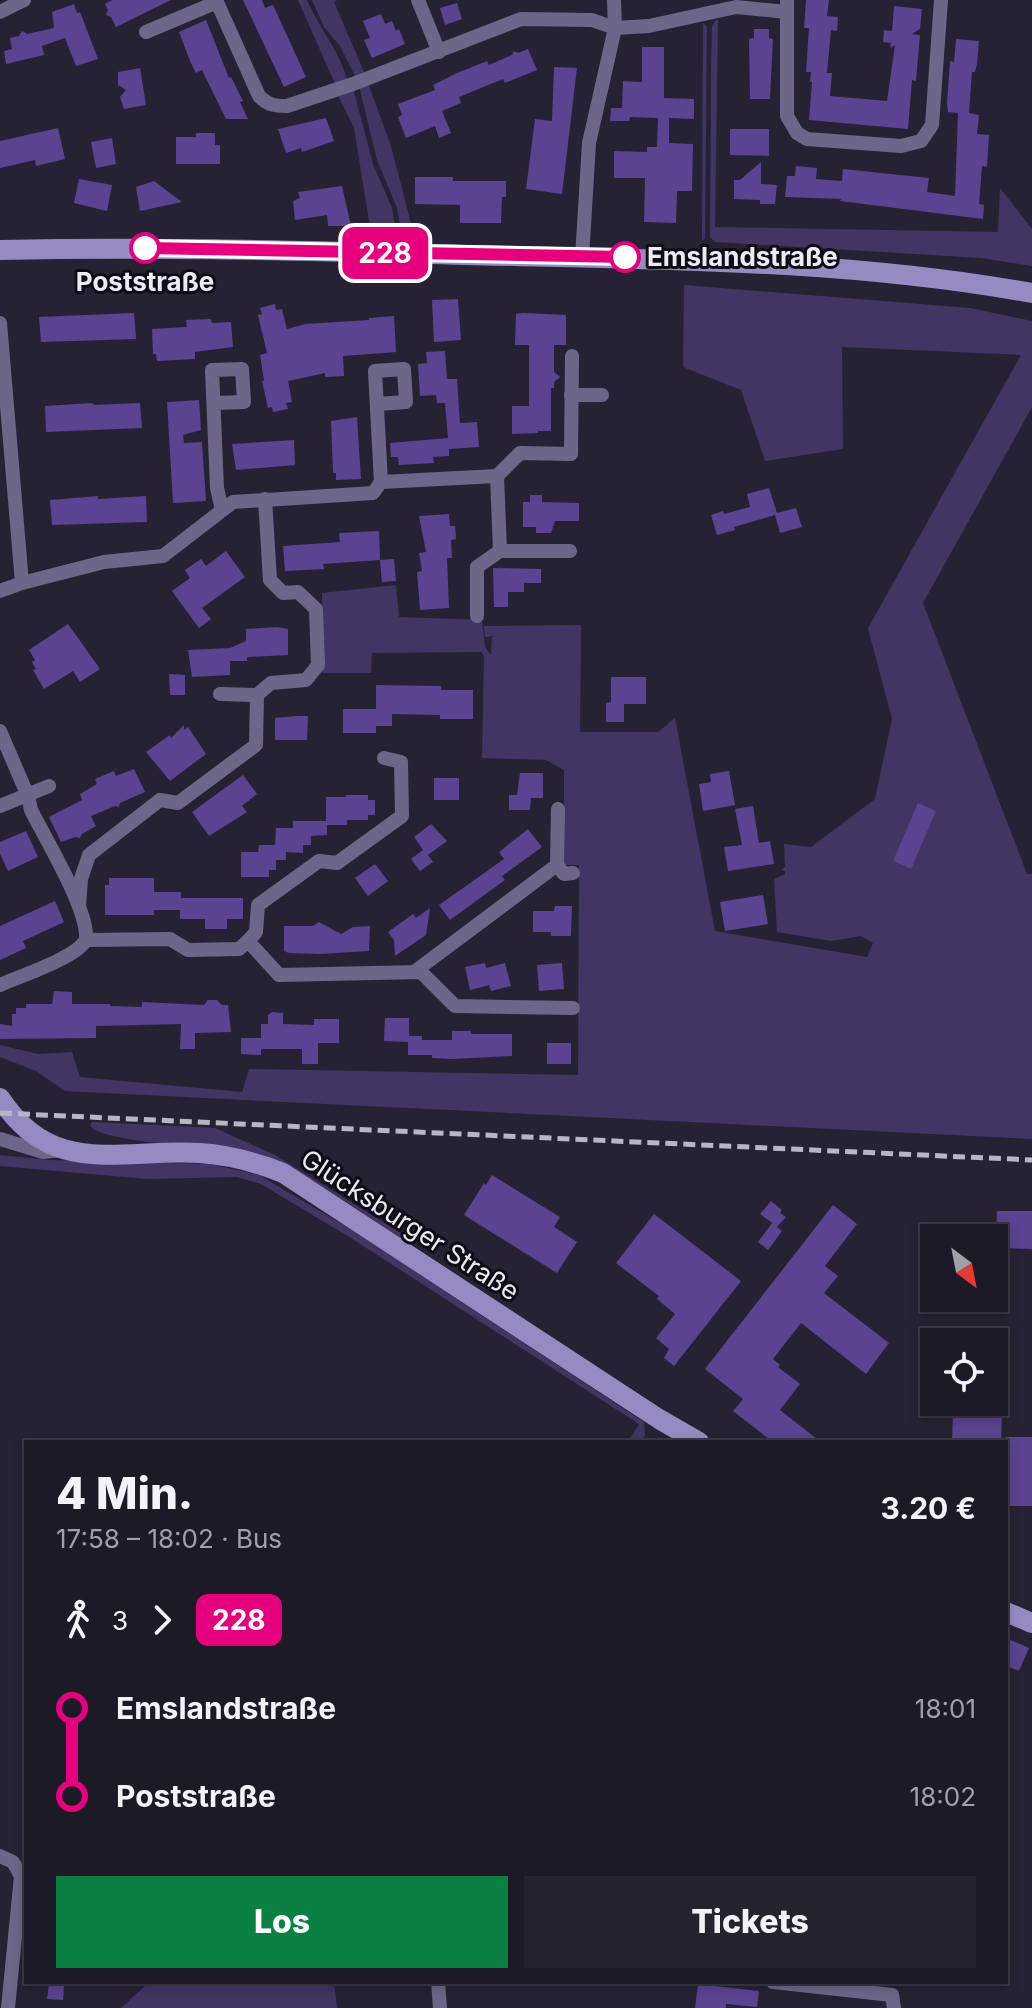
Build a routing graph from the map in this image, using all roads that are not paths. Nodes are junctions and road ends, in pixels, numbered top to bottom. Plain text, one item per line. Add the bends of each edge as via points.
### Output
1 (24, 0) edge
2 (418, 0) edge
3 (614, 0) edge
4 (941, 0) edge
5 (217, 1) edge
6 (787, 6) edge
7 (0, 12) edge
8 (615, 28) junction
9 (146, 32) dead end
10 (439, 52) junction
11 (0, 250) edge
12 (582, 258) junction
13 (1032, 293) edge
14 (0, 323) edge
15 (572, 356) dead end
16 (1, 369) edge
17 (571, 395) junction
18 (602, 395) dead end
19 (214, 403) dead end
20 (378, 404) dead end
21 (497, 476) junction
22 (381, 482) junction
23 (265, 499) junction
24 (222, 510) junction
25 (500, 551) junction
26 (570, 551) dead end
27 (22, 583) junction
28 (0, 591) edge
29 (477, 616) dead end
30 (220, 694) dead end
31 (257, 695) junction
32 (0, 731) edge
33 (384, 758) dead end
34 (49, 786) dead end
35 (28, 796) junction
36 (0, 806) edge
37 (558, 809) dead end
38 (557, 865) junction
39 (573, 873) dead end
40 (79, 906) junction
41 (86, 940) junction
42 (248, 941) junction
43 (414, 972) junction
44 (0, 985) edge
45 (573, 1008) dead end
46 (0, 1098) edge
47 (0, 1139) edge
48 (61, 1150) junction
49 (696, 1440) edge
50 (1008, 1613) edge
51 (1032, 1623) edge
52 (0, 1856) edge
53 (438, 1984) edge
54 (791, 1984) edge
55 (8, 2008) edge
56 (440, 2008) edge
57 (894, 2008) edge

1 - 7 street
2 - 10 street
3 - 8 street
4 - 6 street via 932,125 921,141 901,146 807,139 792,128 787,116
5 - 9 street
5 - 10 street via 267,104 287,106
6 - 8 street via 736,7
8 - 10 street via 592,20 521,19
8 - 12 street via 589,143
11 - 12 main road via 168,248
12 - 13 main road via 848,270
14 - 16 street
15 - 17 street
16 - 27 street
17 - 18 street
17 - 21 street via 571,454 520,453
19 - 24 street
20 - 22 street
21 - 22 street
21 - 25 street
22 - 23 street via 373,493
23 - 24 street via 233,502
23 - 31 street via 270,580 283,593 298,592 316,609 318,665 306,680 271,683
24 - 27 street via 163,556 104,562
25 - 26 street
25 - 29 street via 477,567
27 - 28 street
30 - 31 street
31 - 40 street via 256,745 178,803 160,800 89,855
32 - 35 street
33 - 42 street via 401,762 402,816 337,863 319,861 258,905 256,932
34 - 35 street
35 - 36 street
35 - 40 street
37 - 38 street
38 - 39 street via 564,874
38 - 43 street
40 - 41 street
41 - 42 street via 170,939 188,950 239,949
41 - 44 street
42 - 43 street via 279,975
43 - 45 street via 421,972 455,1006
46 - 48 main road via 8,1113 41,1141
47 - 48 street via 43,1152
48 - 49 main road, Glücksburger Straße via 199,1153 257,1162 283,1173
50 - 51 main road
52 - 55 street via 13,1862 21,1876
53 - 56 street
54 - 57 street via 892,1995

